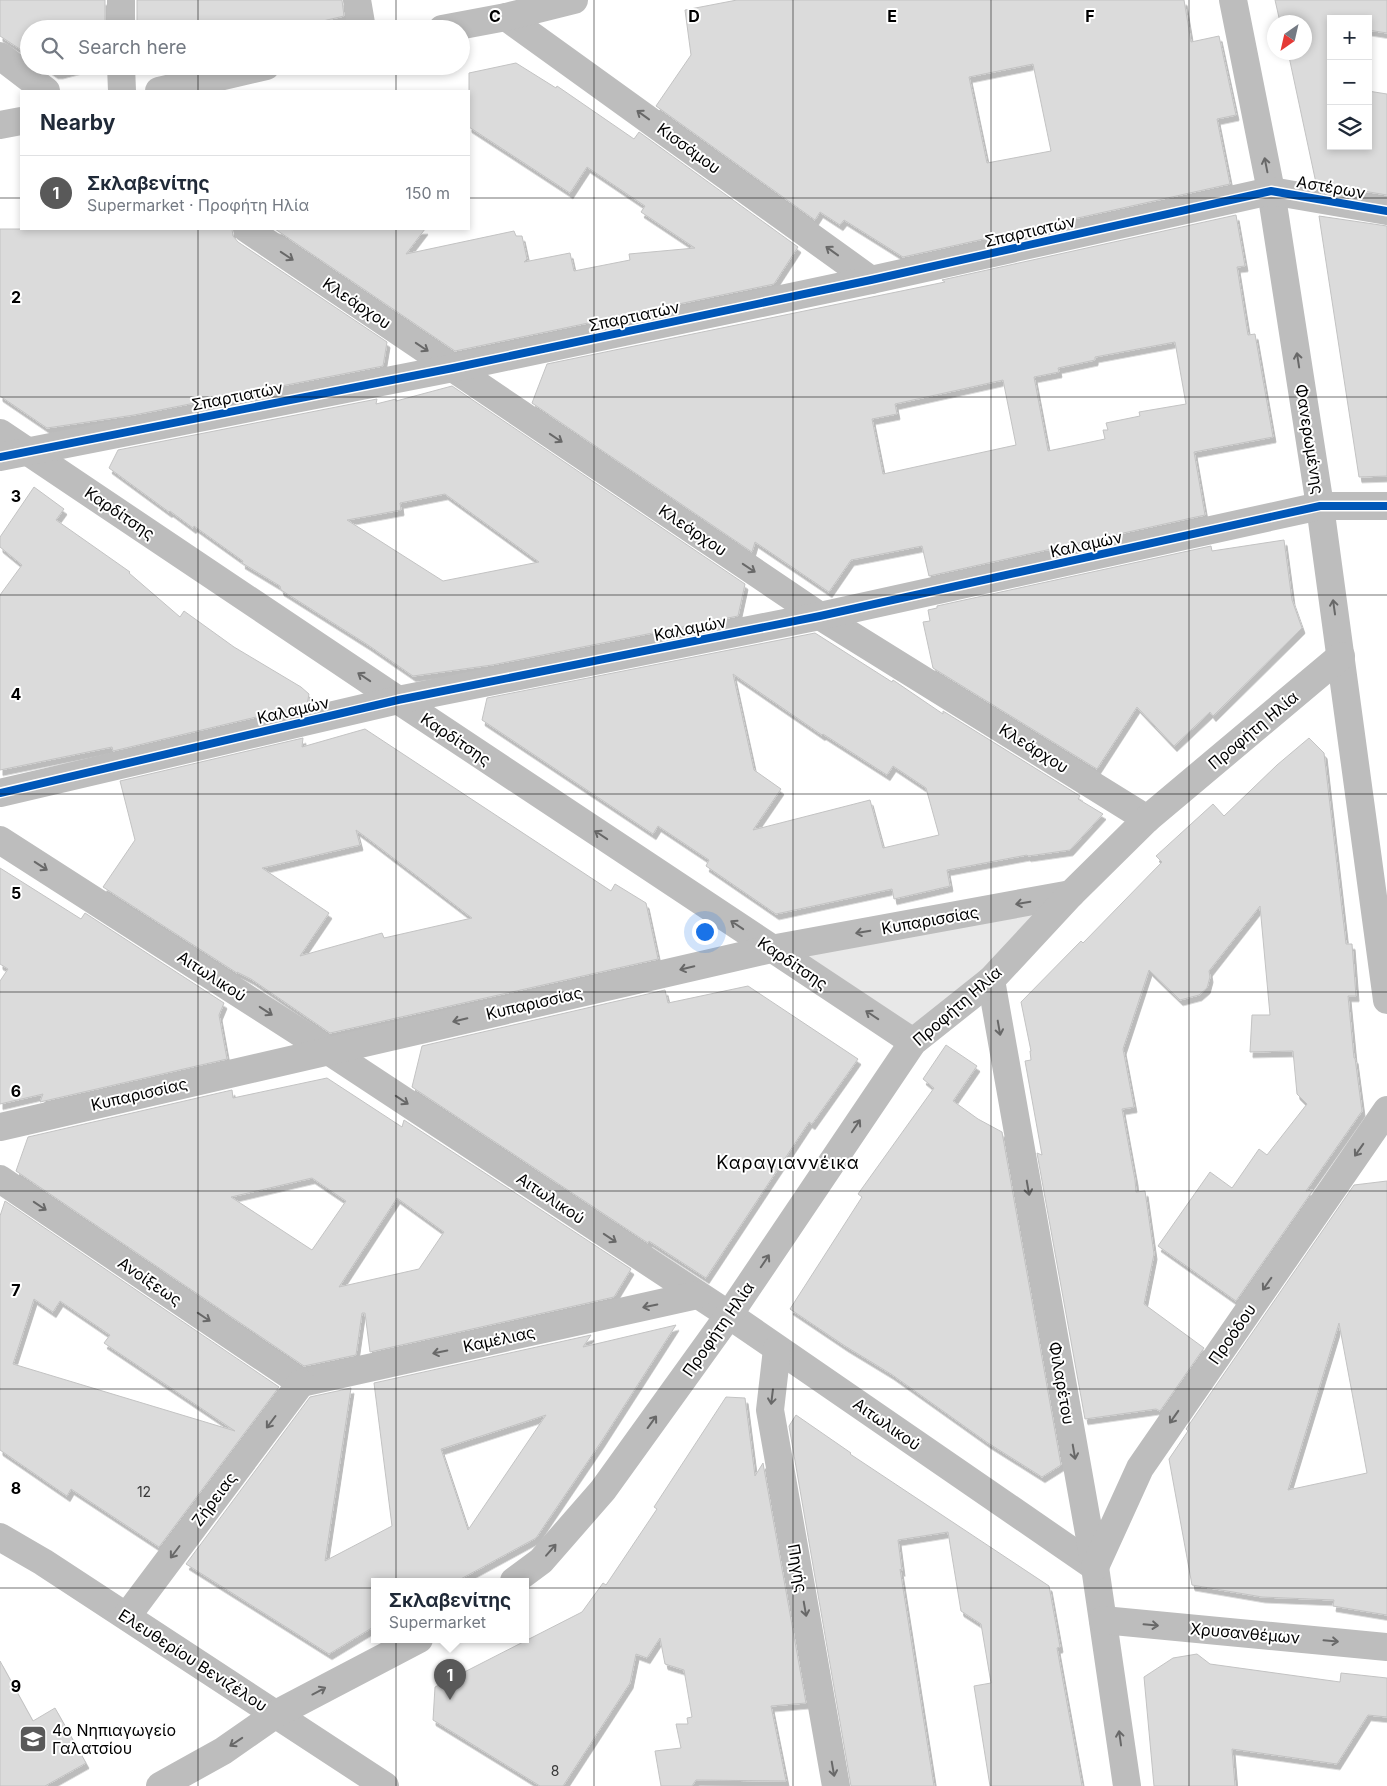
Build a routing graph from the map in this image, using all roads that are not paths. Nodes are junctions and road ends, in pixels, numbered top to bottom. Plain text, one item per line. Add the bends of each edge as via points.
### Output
1 (121, 0) edge
2 (357, 0) edge
3 (574, 0) edge
4 (1233, 0) edge
5 (506, 17) junction
6 (121, 20) edge
7 (360, 20) edge
8 (470, 24) edge
9 (0, 56) edge
10 (20, 71) edge
11 (25, 75) edge
12 (121, 75) edge
13 (227, 75) edge
14 (45, 90) edge
15 (122, 90) edge
16 (163, 90) edge
17 (20, 121) edge
18 (0, 125) edge
19 (1271, 191) junction
20 (1387, 211) edge
21 (248, 230) edge
22 (872, 280) junction
23 (453, 368) junction
24 (0, 433) edge
25 (28, 451) junction
26 (0, 458) edge
27 (1320, 506) junction
28 (1387, 506) edge
29 (820, 616) junction
30 (1340, 656) junction
31 (398, 700) junction
32 (0, 793) edge
33 (1147, 818) junction
34 (0, 840) edge
35 (1071, 894) junction
36 (771, 948) junction
37 (991, 980) junction
38 (1387, 1000) edge
39 (913, 1042) junction
40 (327, 1050) junction
41 (1387, 1110) edge
42 (0, 1127) edge
43 (0, 1179) edge
44 (697, 1296) junction
45 (729, 1315) junction
46 (778, 1349) junction
47 (300, 1382) junction
48 (0, 1536) edge
49 (1095, 1567) junction
50 (518, 1578) edge
51 (127, 1616) junction
52 (1103, 1620) junction
53 (411, 1643) edge
54 (1387, 1647) edge
55 (276, 1714) junction
56 (160, 1786) edge
57 (385, 1786) edge
58 (836, 1786) edge
59 (1127, 1786) edge

1 - 6 street
2 - 7 street
3 - 5 street
19 -> 4 street, Φανερωμένης
5 - 8 street
22 -> 5 street, Κισσάμου
9 - 10 street
11 - 14 street
12 - 15 street
13 - 16 street
17 - 18 street
19 - 20 street, Αστέρων
19 - 22 street, Σπαρτιατών
27 -> 19 street, Φανερωμένης
21 -> 23 street, Κλεάρχου
22 - 23 street, Σπαρτιατών
23 - 25 street, Σπαρτιατών
23 -> 29 street, Κλεάρχου
24 - 25 street, Καρδίτσης
25 - 26 street, Σπαρτιατών
31 -> 25 street, Καρδίτσης
27 - 28 street, Καλαμών
27 - 29 street, Καλαμών
30 -> 27 street, Φανερωμένης
29 - 31 street, Καλαμών
29 - 33 street, Κλεάρχου
30 - 33 street, Προφήτη Ηλία
30 - 38 street, Φανερωμένης
31 - 32 street, Καλαμών
36 -> 31 street, Καρδίτσης
33 - 35 street, Προφήτη Ηλία
34 -> 40 street, Αιτωλικού
35 -> 36 street, Κυπαρισσίας
35 - 37 street, Προφήτη Ηλία
39 -> 36 street, Καρδίτσης
36 -> 40 street, Κυπαρισσίας
37 - 39 street, Προφήτη Ηλία
37 -> 49 street, Φιλαρέτου
45 -> 39 street, Προφήτη Ηλία
40 - 42 street, Κυπαρισσίας
40 -> 44 street, Αιτωλικού
41 -> 49 street, Προόδου via 1140,1468
43 -> 47 street, Ανοίξεως
44 - 45 street, Αιτωλικού
44 -> 47 street, Καμέλιας
45 - 46 street, Αιτωλικού
50 -> 45 street, Προφήτη Ηλία via 541,1561 603,1490
46 - 49 street, Αιτωλικού
46 -> 58 street, Πηγής via 770,1410
47 -> 51 street, Ζήρειας
48 - 51 street, Ελευθερίου Βενιζέλου
49 - 52 street, Φιλαρέτου
51 - 55 street, Ελευθερίου Βενιζέλου
52 -> 54 street, Χρυσανθέμων
59 -> 52 street, Φιλαρέτου
55 -> 53 street
55 -> 56 street via 223,1751
55 - 57 street, Ελευθερίου Βενιζέλου

